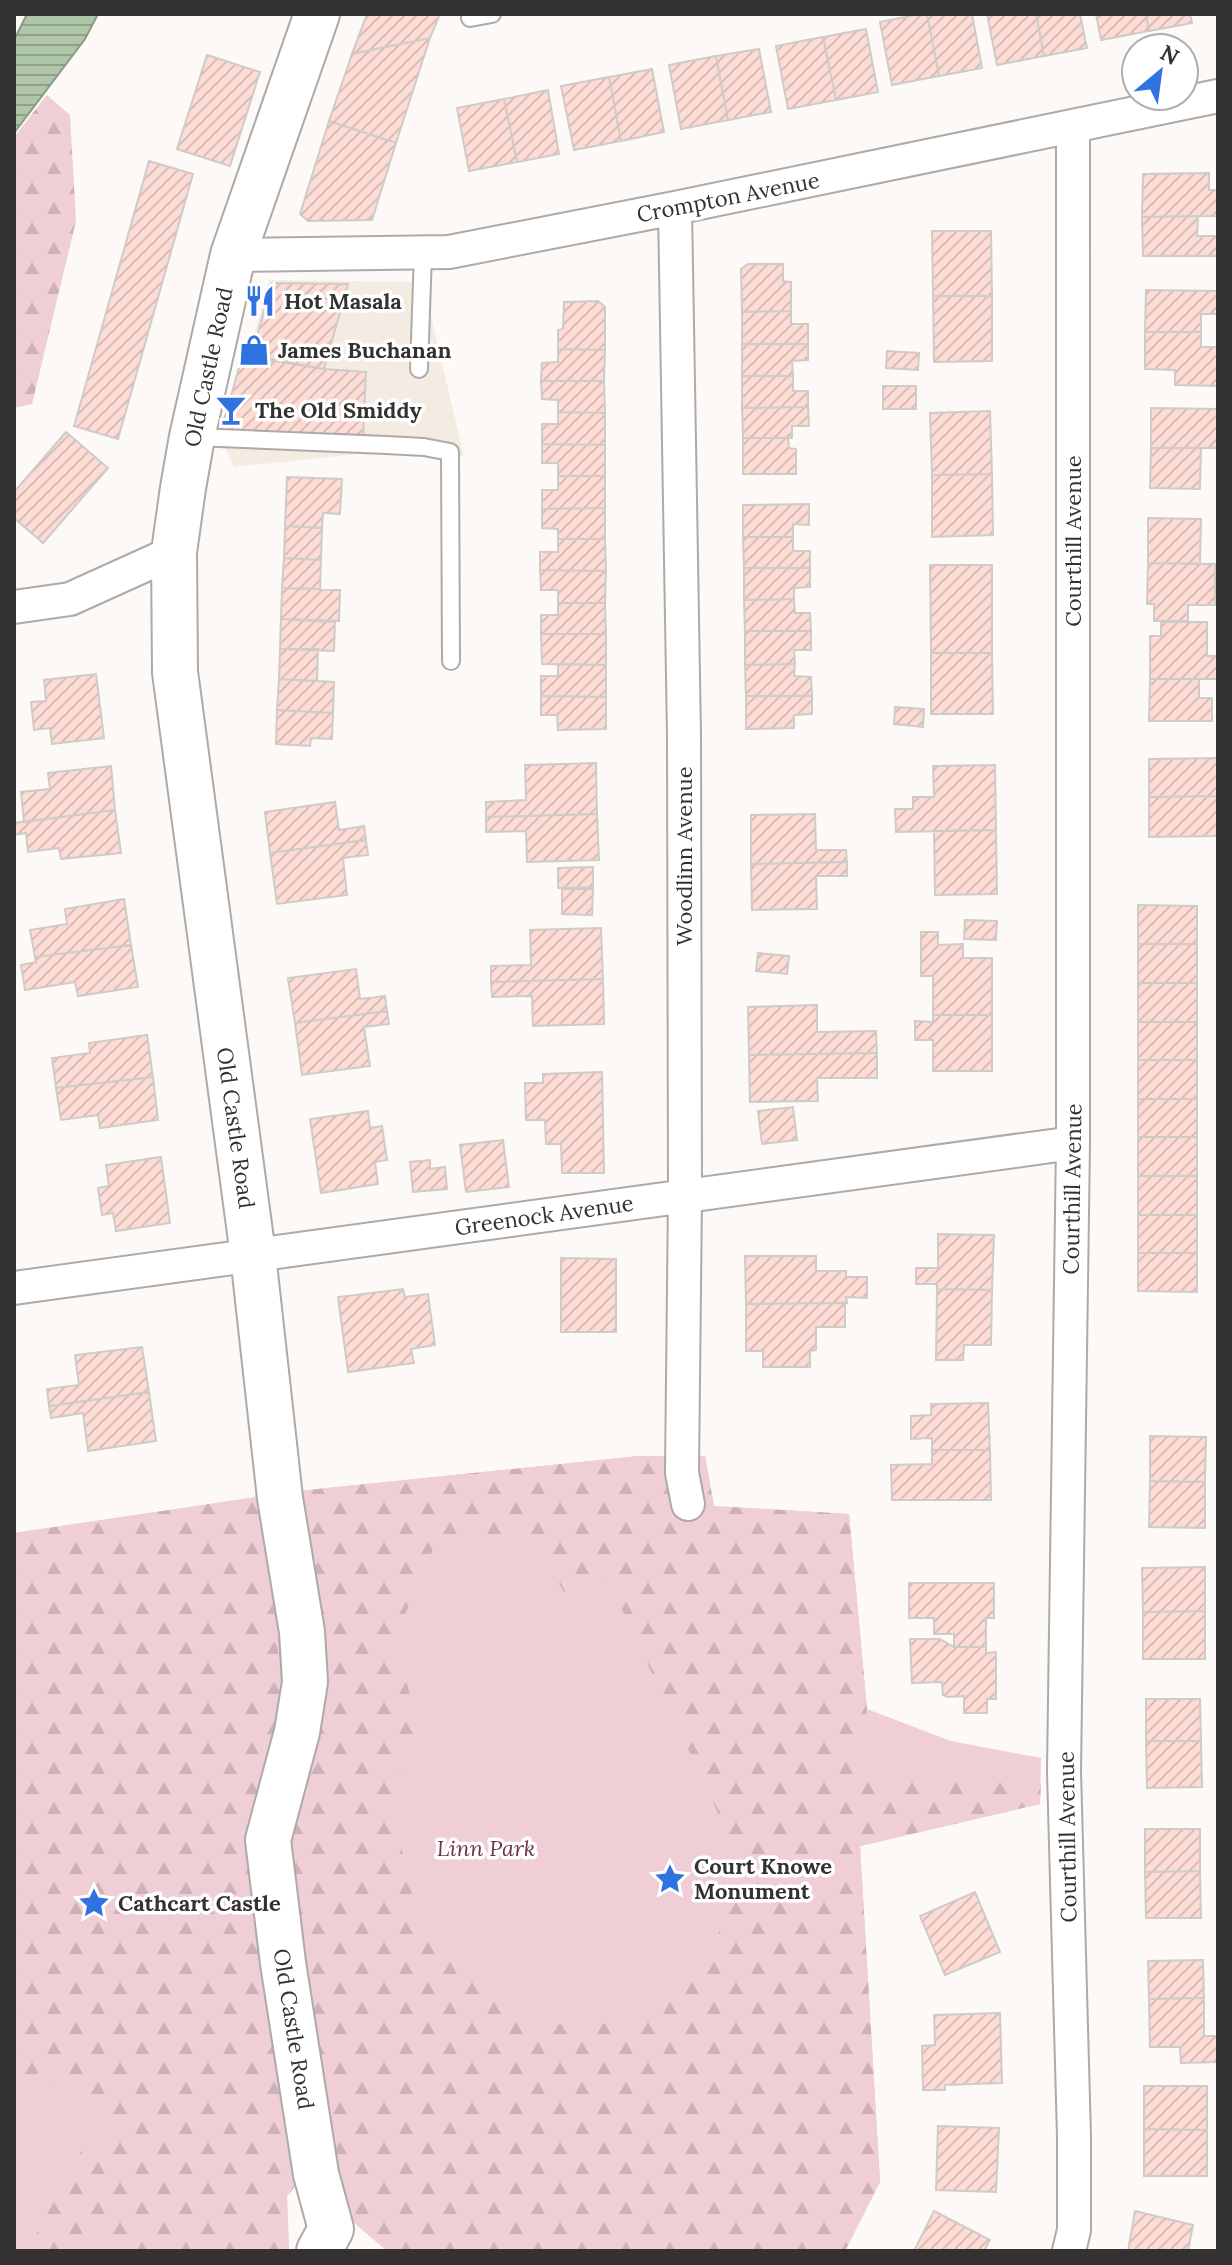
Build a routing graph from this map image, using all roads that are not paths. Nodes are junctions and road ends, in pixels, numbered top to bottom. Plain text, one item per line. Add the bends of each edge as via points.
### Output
1 (317, 14) edge
2 (492, 14) edge
3 (470, 18) dead end
4 (1218, 96) edge
5 (1073, 127) junction
6 (675, 208) junction
7 (423, 253) junction
8 (233, 255) junction
9 (419, 369) dead end
10 (192, 437) junction
11 (174, 552) junction
12 (14, 607) edge
13 (451, 661) dead end
14 (1073, 1143) junction
15 (685, 1195) junction
16 (253, 1255) junction
17 (14, 1288) edge
18 (688, 1504) dead end
19 (328, 2244) edge
20 (1069, 2251) edge

1 - 8 street, Old Castle Road
2 - 3 lane
4 - 5 street, Crompton Avenue
5 - 6 street, Crompton Avenue
5 - 14 street, Courthill Avenue
6 - 7 street, Crompton Avenue
6 - 15 street, Woodlinn Avenue
7 - 8 street, Crompton Avenue
7 - 9 lane
8 - 10 street, Old Castle Road
10 - 11 street, Old Castle Road
10 - 13 lane via 450,452
11 - 12 street via 70,599
11 - 16 street, Old Castle Road via 175,672
14 - 15 street, Greenock Avenue
14 - 20 street, Courthill Avenue via 1064,1771 1074,2137 1074,2230
15 - 16 street, Greenock Avenue
15 - 18 street, Woodlinn Avenue via 682,1473
16 - 17 street, Greenock Avenue
16 - 19 street, Old Castle Road via 305,1682 268,1840

